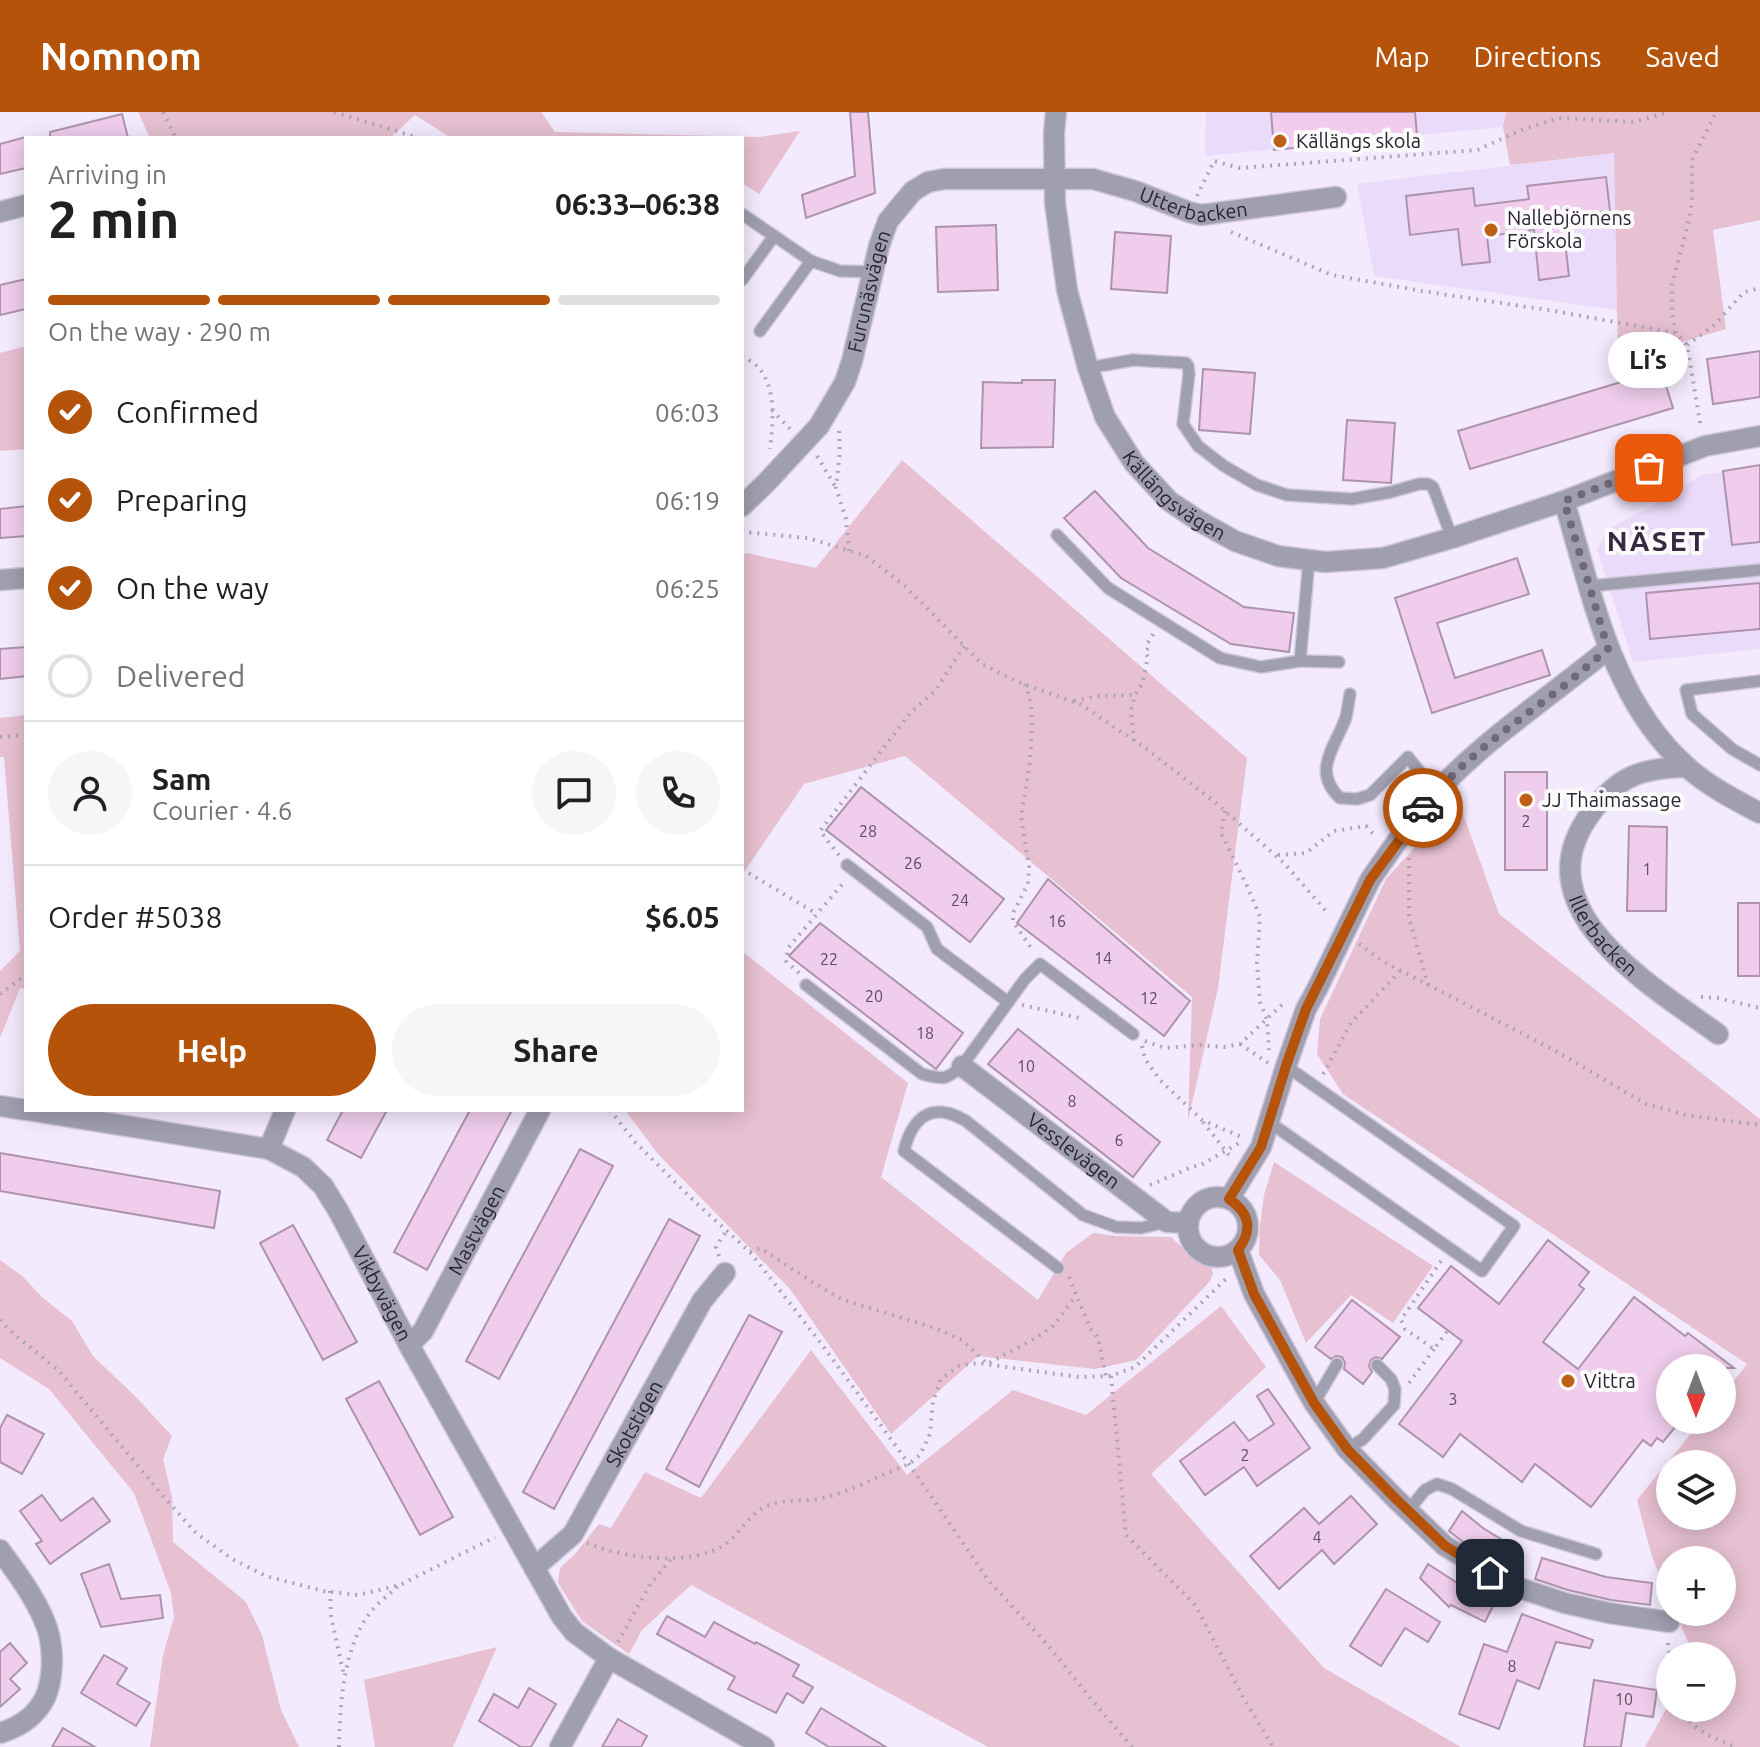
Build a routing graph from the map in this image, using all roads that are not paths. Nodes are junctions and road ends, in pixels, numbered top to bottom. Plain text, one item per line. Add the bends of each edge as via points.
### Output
1 (1056, 112) edge
2 (1054, 179) junction
3 (1336, 197) dead end
4 (24, 206) edge
5 (0, 212) edge
6 (744, 215) edge
7 (774, 236) junction
8 (811, 261) junction
9 (874, 272) junction
10 (744, 277) edge
11 (760, 331) dead end
12 (1088, 368) junction
13 (1760, 436) edge
14 (1564, 501) junction
15 (744, 504) edge
16 (1057, 535) dead end
17 (1452, 538) junction
18 (1309, 560) junction
19 (1760, 570) edge
20 (24, 578) edge
21 (0, 580) edge
22 (1590, 586) junction
23 (1608, 649) junction
24 (1300, 661) junction
25 (1339, 662) dead end
26 (1760, 681) edge
27 (1350, 694) dead end
28 (1760, 765) edge
29 (1686, 767) junction
30 (1436, 792) junction
31 (1760, 813) edge
32 (847, 865) road end
33 (806, 985) dead end
34 (1008, 1002) junction
35 (1128, 1031) road end
36 (1718, 1034) dead end
37 (962, 1066) junction
38 (1286, 1066) junction
39 (0, 1106) edge
40 (24, 1110) edge
41 (39, 1112) edge
42 (284, 1112) edge
43 (539, 1112) edge
44 (1269, 1122) junction
45 (269, 1149) junction
46 (1229, 1199) junction
47 (1177, 1223) junction
48 (1241, 1258) junction
49 (1058, 1268) road end
50 (725, 1273) dead end
51 (409, 1345) junction
52 (1337, 1364) dead end
53 (1377, 1365) dead end
54 (1314, 1403) junction
55 (1347, 1449) junction
56 (1408, 1511) junction
57 (0, 1550) edge
58 (1596, 1554) dead end
59 (534, 1568) junction
60 (1656, 1620) edge
61 (609, 1658) junction
62 (0, 1733) edge
63 (560, 1747) edge
64 (764, 1747) edge

1 - 2 street, Källängsvägen
2 - 3 street, Utterbacken via 1116,184 1195,213
2 - 9 street, Furunäsvägen via 928,182 913,191 888,221
2 - 12 street, Källängsvägen via 1067,290
4 - 5 street
6 - 7 lane
7 - 8 lane
7 - 10 lane
8 - 9 lane via 840,271
8 - 11 lane
9 - 15 street, Furunäsvägen via 845,382 819,426
12 - 17 lane via 1133,360 1186,363 1183,424 1198,446 1224,466 1287,495 1352,499 1428,484
12 - 18 street, Källängsvägen via 1105,417 1134,463 1169,501 1235,541
13 - 14 street, Källängsvägen via 1705,446
14 - 17 street, Källängsvägen
14 - 22 street
16 - 24 lane via 1108,588 1220,658 1261,667
17 - 18 street, Källängsvägen via 1383,558
18 - 24 lane
19 - 22 lane
20 - 21 street
22 - 23 street
23 - 29 street via 1636,705
23 - 30 street via 1490,740
24 - 25 lane
26 - 28 lane via 1686,690 1692,714
27 - 30 lane via 1326,761 1333,792 1340,798 1370,795 1408,757
29 - 31 street
29 - 36 street, Illerbacken via 1640,773 1603,797 1574,845 1571,877 1581,911 1603,943 1643,980
30 - 38 street, bridge via 1370,880 1313,995
32 - 34 lane via 927,927 937,949
33 - 37 lane via 922,1074 941,1079
34 - 35 lane via 1040,964
34 - 37 lane
37 - 47 street, Vesslevägen via 1129,1194
38 - 44 street
38 - 44 lane via 1514,1226 1482,1271
39 - 40 street, Vikbyvägen
41 - 45 street, Vikbyvägen
42 - 45 street
43 - 51 street, Mastvägen via 423,1331
44 - 46 street via 1253,1143 1245,1175
45 - 51 street, Vikbyvägen via 303,1167 323,1186
46 - 47 street via 1203,1201
46 - 48 street via 1247,1222
47 - 48 street, Vesslevägen via 1208,1256
47 - 49 lane via 1116,1227 1083,1215 966,1121 946,1112 926,1114 916,1122 904,1151
48 - 54 street via 1254,1294
50 - 59 street, Skotstigen via 702,1301 573,1534
51 - 59 street, Vikbyvägen
52 - 54 lane
53 - 55 lane via 1391,1379 1394,1405
54 - 55 street
55 - 56 street
56 - 58 lane via 1437,1484 1521,1531
56 - 60 street via 1445,1546 1513,1586 1565,1603
57 - 62 street via 45,1622 52,1654 51,1683 38,1710
59 - 61 street, Vikbyvägen via 574,1632
61 - 63 street
61 - 64 street, Vikbyvägen

